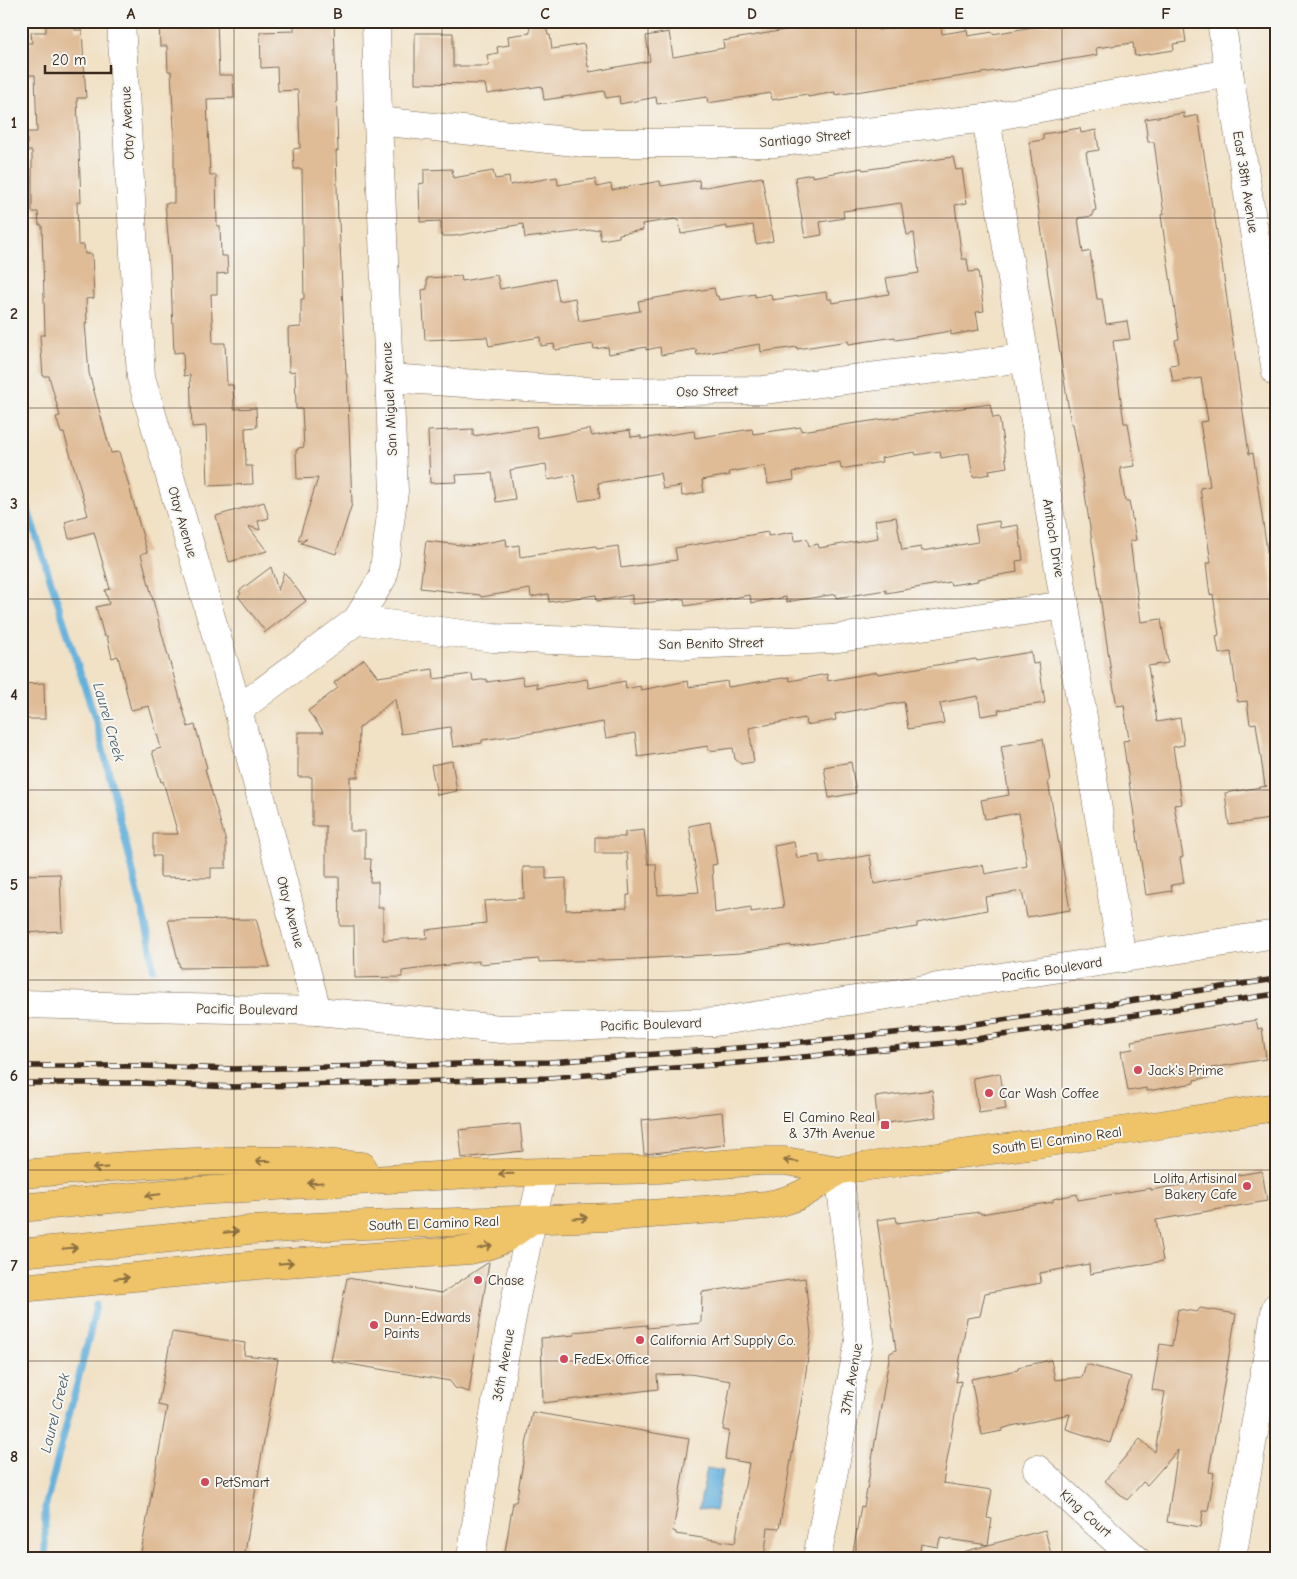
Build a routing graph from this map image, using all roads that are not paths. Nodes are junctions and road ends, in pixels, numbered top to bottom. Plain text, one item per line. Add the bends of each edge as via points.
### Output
1 (121, 21) edge
2 (376, 21) edge
3 (1221, 21) edge
4 (1229, 73) junction
5 (986, 118) junction
6 (378, 122) junction
7 (1025, 358) junction
8 (1276, 372) edge
9 (388, 378) junction
10 (1065, 605) junction
11 (356, 620) junction
12 (238, 710) junction
13 (1276, 934) edge
14 (1122, 958) junction
15 (21, 1004) edge
16 (317, 1011) junction
17 (1276, 1107) edge
18 (839, 1170) junction
19 (543, 1173) junction
20 (21, 1174) edge
21 (468, 1174) junction
22 (21, 1208) edge
23 (531, 1220) junction
24 (21, 1253) edge
25 (21, 1288) edge
26 (1276, 1307) edge
27 (1268, 1408) edge
28 (1037, 1469) dead end
29 (471, 1558) edge
30 (817, 1558) edge
31 (1135, 1558) edge
32 (1232, 1558) edge

1 - 12 street, Otay Avenue via 141,376
2 - 6 street, San Miguel Avenue
3 - 4 street, East 38th Avenue
4 - 5 street, Santiago Street
4 - 8 street, East 38th Avenue
5 - 6 street, Santiago Street via 773,143 585,143
5 - 7 street, Antioch Drive
6 - 9 street, San Miguel Avenue
7 - 9 street, Oso Street via 764,390 600,392
7 - 10 street, Antioch Drive
9 - 11 street, San Miguel Avenue via 394,491 383,577
10 - 11 street, San Benito Street via 832,639 688,645 493,638
10 - 14 street, Antioch Drive
11 - 12 street, San Miguel Avenue
12 - 16 street, Otay Avenue
13 - 14 street, Pacific Boulevard
14 - 16 street, Pacific Boulevard via 714,1022 501,1029
15 - 16 street, Pacific Boulevard
17 - 18 main road, South El Camino Real
18 -> 19 main road, South El Camino Real via 785,1160
23 -> 18 main road, South El Camino Real via 767,1205 788,1201 808,1192
18 - 30 street, 37th Avenue via 859,1341
19 -> 21 main road, South El Camino Real
19 - 23 street, 36th Avenue
21 -> 20 main road via 298,1161 154,1164
21 -> 22 main road, South El Camino Real via 182,1192
24 -> 23 main road, South El Camino Real via 260,1230
25 -> 23 main road via 258,1265 470,1250 505,1240
23 - 29 street, 36th Avenue via 488,1447
26 - 27 street
27 - 32 street
28 - 31 street, King Court

